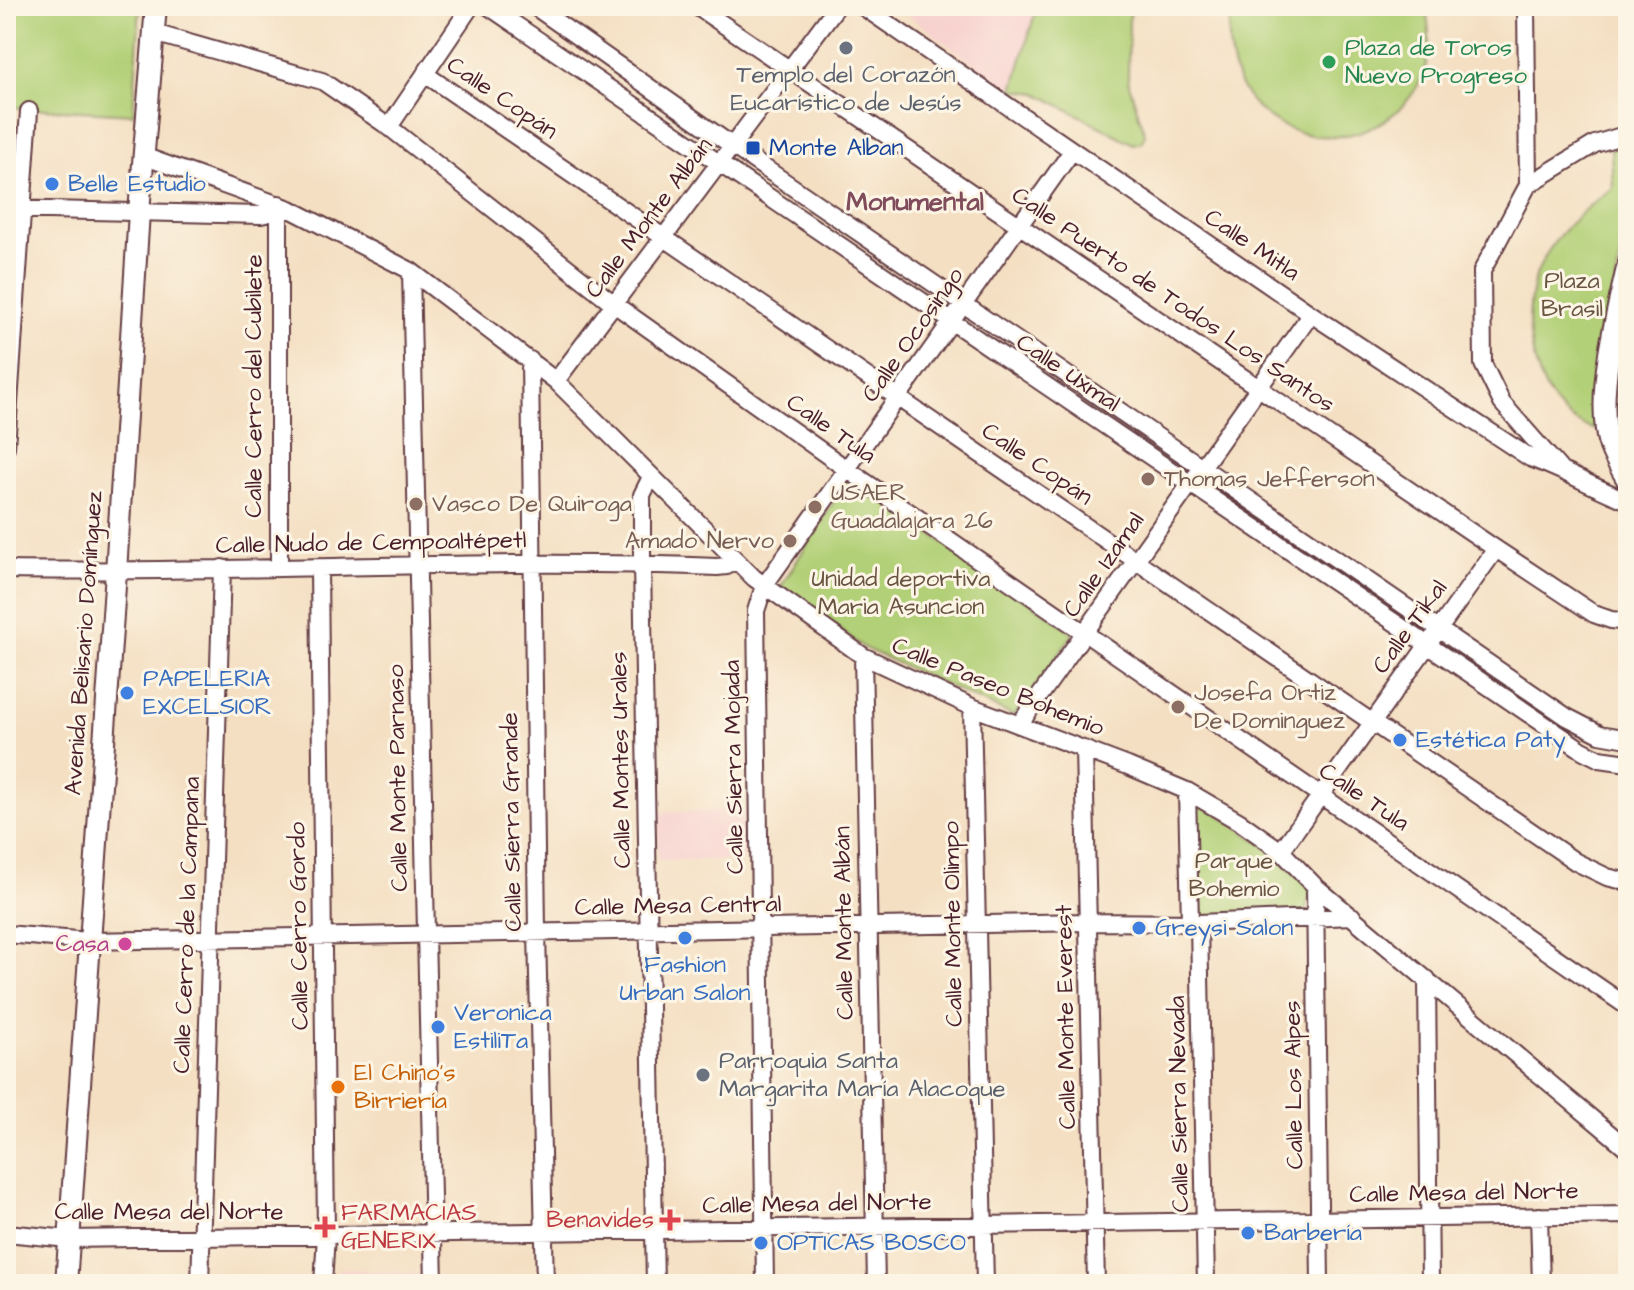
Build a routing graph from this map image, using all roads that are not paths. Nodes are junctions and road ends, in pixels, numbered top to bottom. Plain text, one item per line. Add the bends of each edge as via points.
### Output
1 (156, 6) edge
2 (471, 6) edge
3 (488, 6) edge
4 (534, 6) edge
5 (696, 6) edge
6 (837, 6) edge
7 (862, 6) edge
8 (1526, 6) edge
9 (154, 33) junction
10 (790, 70) junction
11 (425, 74) junction
12 (29, 111) dead end
13 (389, 127) junction
14 (1628, 134) edge
15 (734, 147) junction
16 (1072, 151) junction
17 (143, 156) junction
18 (720, 165) junction
19 (1528, 185) junction
20 (14, 209) edge
21 (282, 209) junction
22 (139, 212) junction
23 (1020, 225) junction
24 (665, 238) junction
25 (1628, 264) edge
26 (411, 271) junction
27 (614, 304) junction
28 (964, 304) junction
29 (1311, 314) junction
30 (951, 322) junction
31 (530, 360) junction
32 (556, 381) junction
33 (1259, 388) junction
34 (898, 398) junction
35 (6, 447) edge
36 (1203, 467) junction
37 (1560, 469) junction
38 (848, 470) junction
39 (651, 477) junction
40 (1628, 481) edge
41 (1190, 485) junction
42 (1628, 501) edge
43 (1496, 549) junction
44 (735, 560) junction
45 (1136, 561) junction
46 (642, 564) junction
47 (417, 566) junction
48 (534, 566) junction
49 (279, 567) junction
50 (222, 568) junction
51 (319, 568) junction
52 (6, 570) edge
53 (116, 572) junction
54 (764, 586) junction
55 (1628, 622) edge
56 (1439, 628) junction
57 (1085, 633) junction
58 (1426, 647) junction
59 (863, 656) junction
60 (972, 707) junction
61 (1372, 722) junction
62 (1019, 725) junction
63 (1628, 739) edge
64 (1084, 749) junction
65 (1628, 763) edge
66 (1187, 791) junction
67 (1320, 795) junction
68 (1281, 851) junction
69 (1628, 882) edge
70 (1315, 886) junction
71 (1352, 916) junction
72 (1315, 917) junction
73 (1088, 922) junction
74 (1195, 923) junction
75 (977, 925) junction
76 (869, 927) junction
77 (759, 929) junction
78 (648, 931) junction
79 (537, 932) junction
80 (6, 934) edge
81 (426, 934) junction
82 (323, 937) junction
83 (210, 939) junction
84 (88, 941) junction
85 (1427, 979) junction
86 (1628, 1007) edge
87 (1628, 1149) edge
88 (1628, 1215) edge
89 (1539, 1216) junction
90 (1429, 1218) junction
91 (1320, 1219) junction
92 (1205, 1223) junction
93 (1094, 1224) junction
94 (984, 1226) junction
95 (875, 1228) junction
96 (764, 1229) junction
97 (654, 1231) junction
98 (543, 1232) junction
99 (6, 1233) edge
100 (433, 1233) junction
101 (201, 1235) junction
102 (326, 1235) junction
103 (69, 1239) junction
104 (66, 1284) edge
105 (200, 1284) edge
106 (323, 1284) edge
107 (434, 1284) edge
108 (545, 1284) edge
109 (655, 1284) edge
110 (765, 1284) edge
111 (876, 1284) edge
112 (985, 1284) edge
113 (1096, 1284) edge
114 (1206, 1284) edge
115 (1320, 1284) edge
116 (1430, 1284) edge
117 (1541, 1284) edge

1 - 9 main road, Avenida Belisario Domínguez
2 - 11 street
3 - 18 street, Calle Uxmal
4 - 15 street, Calle Uxmal
5 - 10 street, Calle Puerto de Todos Los Santos
6 - 10 street, Calle Monte Albán
7 - 16 street, Calle Mitla
8 - 19 street
9 - 13 street, Calle Tula via 322,81
9 - 17 main road, Avenida Belisario Domínguez
10 - 15 street, Calle Monte Albán
10 - 23 street, Calle Puerto de Todos Los Santos
11 - 13 street
11 - 24 street, Calle Copán
12 - 20 street
13 - 27 street, Calle Tula
14 - 19 street via 1595,144
15 - 18 street, Calle Monte Albán
15 - 28 street, Calle Uxmal
16 - 23 street, Calle Ocosingo
16 - 29 street, Calle Mitla
17 - 21 street, Calle Paseo Bohemio
17 - 22 main road, Avenida Belisario Domínguez
18 - 24 street, Calle Monte Albán
18 - 30 street, Calle Uxmal
19 - 37 street via 1482,271 1483,364 1502,403
20 - 22 street
20 - 35 street
21 - 22 street via 261,215
21 - 26 street, Calle Paseo Bohemio
21 - 49 street, Calle Cerro del Cubilete
22 - 53 main road, Avenida Belisario Domínguez
23 - 28 street, Calle Ocosingo
23 - 33 street, Calle Puerto de Todos Los Santos
24 - 27 street, Calle Monte Albán
24 - 34 street, Calle Copán
25 - 40 main road via 1609,356 1606,415 1613,454
26 - 31 street, Calle Paseo Bohemio
26 - 47 street, Calle Monte Parnaso
27 - 32 street, Calle Monte Albán
27 - 38 street, Calle Tula
28 - 30 street, Calle Ocosingo
28 - 36 street, Calle Uxmal
29 - 33 street, Calle Izamal
29 - 37 street, Calle Mitla via 1530,458
30 - 34 street, Calle Ocosingo
30 - 41 street, Calle Uxmal
31 - 32 street, Calle Paseo Bohemio
31 - 48 street, Calle Sierra Grande
32 - 39 street, Calle Paseo Bohemio
33 - 36 street, Calle Izamal
33 - 43 street, Calle Puerto de Todos Los Santos
34 - 38 street, Calle Ocosingo
34 - 45 street, Calle Copán
36 - 41 street, Calle Izamal
36 - 56 street, Calle Uxmal
37 - 42 street, Calle Mitla
38 - 54 street, Calle Ocosingo
38 - 57 street, Calle Tula
39 - 44 street, Calle Paseo Bohemio
39 - 46 street, Calle Montes Urales via 642,495
41 - 45 street, Calle Izamal
41 - 58 street, Calle Uxmal
43 - 55 street, Calle Puerto de Todos Los Santos via 1594,614
43 - 56 street, Calle Tikal
44 - 46 street, Calle Nudo de Cempoaltépetl via 717,567
44 - 54 street, Calle Paseo Bohemio
45 - 57 street, Calle Izamal
45 - 61 street, Calle Copán
46 - 48 street, Calle Nudo de Cempoaltépetl
46 - 78 street, Calle Montes Urales
47 - 48 street, Calle Nudo de Cempoaltépetl
47 - 51 street, Calle Nudo de Cempoaltépetl
47 - 81 street, Calle Monte Parnaso
48 - 79 street, Calle Sierra Grande
49 - 50 street, Calle Nudo de Cempoaltépetl
49 - 51 street, Calle Nudo de Cempoaltépetl
50 - 53 street, Calle Nudo de Cempoaltépetl
50 - 83 street, Calle Cerro de la Campana
51 - 82 street, Calle Cerro Gordo
52 - 53 street, Calle Nudo de Cempoaltépetl
53 - 84 main road, Avenida Belisario Domínguez
54 - 59 street, Calle Paseo Bohemio
54 - 77 street, Calle Sierra Mojada via 756,611
56 - 58 street, Calle Tikal
56 - 63 street, Calle Uxmal via 1567,717 1600,734
57 - 62 street, Calle Izamal
57 - 67 street, Calle Tula
58 - 61 street, Calle Tikal
58 - 65 street, Calle Uxmal via 1582,750
59 - 60 street, Calle Paseo Bohemio
59 - 76 street, Calle Monte Albán
60 - 62 street, Calle Paseo Bohemio
60 - 75 street, Calle Monte Olimpo
61 - 67 street, Calle Tikal
61 - 69 street, Calle Copán via 1576,862
62 - 64 street, Calle Paseo Bohemio
64 - 66 street, Calle Paseo Bohemio
64 - 73 street, Calle Monte Everest
66 - 68 street, Calle Paseo Bohemio
66 - 74 street, Calle Sierra Nevada
67 - 68 street, Calle Tikal
67 - 86 street, Calle Tula
68 - 70 street, Calle Paseo Bohemio
70 - 71 street, Calle Paseo Bohemio
70 - 72 street, Calle Los Alpes
71 - 72 street, Calle Mesa Central
71 - 85 street, Calle Paseo Bohemio
72 - 74 street, Calle Mesa Central
72 - 91 street, Calle Los Alpes
73 - 74 street, Calle Mesa Central
73 - 75 street, Calle Mesa Central
73 - 93 street, Calle Monte Everest
74 - 92 street, Calle Sierra Nevada
75 - 76 street, Calle Mesa Central
75 - 94 street, Calle Monte Olimpo
76 - 77 street, Calle Mesa Central
76 - 95 street, Calle Monte Albán
77 - 78 street, Calle Mesa Central
77 - 96 street, Calle Sierra Mojada
78 - 79 street, Calle Mesa Central
78 - 97 street, Calle Montes Urales
79 - 81 street, Calle Mesa Central
79 - 98 street, Calle Sierra Grande
80 - 84 street, Calle Mesa Central
81 - 82 street, Calle Mesa Central
81 - 100 street, Calle Monte Parnaso
82 - 83 street, Calle Mesa Central
82 - 102 street, Calle Cerro Gordo
83 - 84 street, Calle Mesa Central
83 - 101 street, Calle Cerro de la Campana
84 - 103 main road, Avenida Belisario Domínguez
85 - 87 street, Calle Paseo Bohemio
85 - 90 street
88 - 89 street, Calle Mesa del Norte
89 - 90 street, Calle Mesa del Norte
89 - 117 street
90 - 91 street, Calle Mesa del Norte
90 - 116 street
91 - 92 street, Calle Mesa del Norte
91 - 115 street, Calle Los Alpes
92 - 93 street, Calle Mesa del Norte
92 - 114 street, Calle Sierra Nevada
93 - 94 street, Calle Mesa del Norte
93 - 113 street, Calle Monte Everest
94 - 95 street, Calle Mesa del Norte
94 - 112 street, Calle Monte Olimpo
95 - 96 street, Calle Mesa del Norte
95 - 111 street, Calle Monte Albán
96 - 97 street, Calle Mesa del Norte
96 - 110 street, Calle Sierra Mojada
97 - 98 street, Calle Mesa del Norte
97 - 109 street, Calle Montes Urales
98 - 100 street, Calle Mesa del Norte
98 - 108 street, Calle Sierra Grande
99 - 103 street, Calle Mesa del Norte
100 - 102 street, Calle Mesa del Norte
100 - 107 street, Calle Monte Parnaso
101 - 102 street, Calle Mesa del Norte
101 - 103 street, Calle Mesa del Norte
101 - 105 street, Calle Cerro de la Campana
102 - 106 street, Calle Cerro Gordo
103 - 104 main road, Avenida Belisario Domínguez

